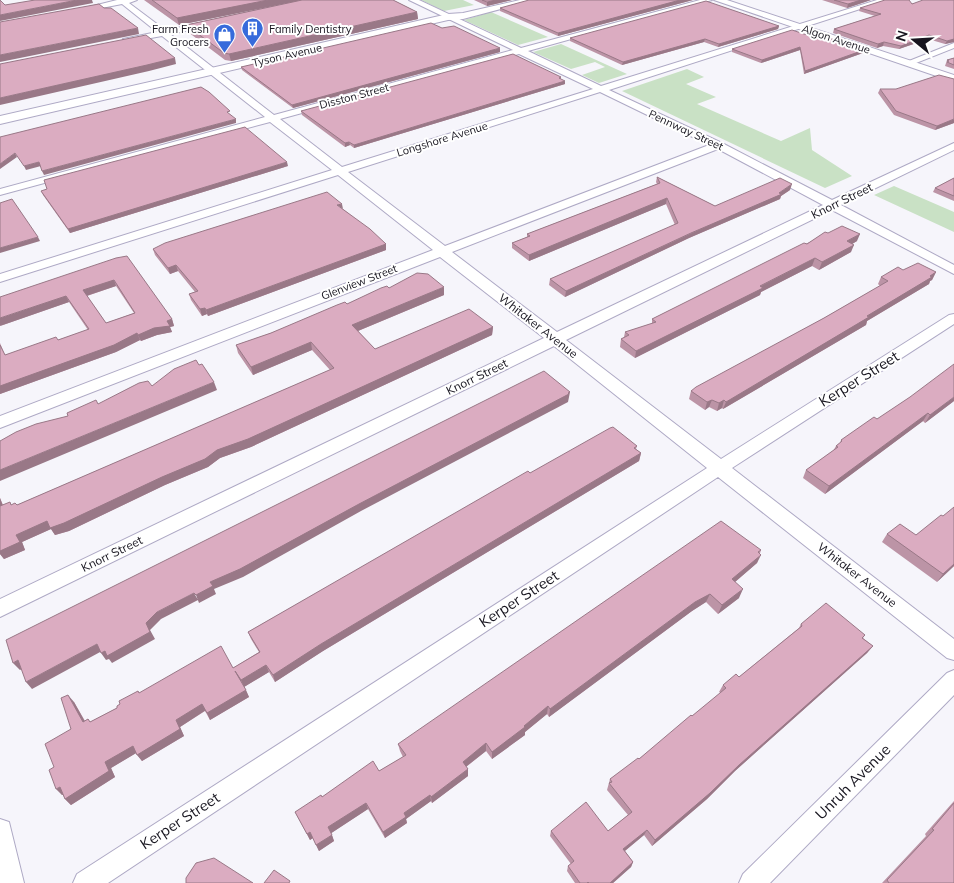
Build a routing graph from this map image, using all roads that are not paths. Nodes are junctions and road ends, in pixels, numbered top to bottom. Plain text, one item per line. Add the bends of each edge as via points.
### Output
1 (414, 0) edge
2 (509, 0) edge
3 (531, 0) edge
4 (708, 0) edge
5 (718, 0) edge
6 (884, 0) edge
7 (126, 1) edge
8 (76, 11) edge
9 (448, 17) junction
10 (219, 21) edge
11 (798, 27) junction
12 (163, 33) junction
13 (115, 43) edge
14 (954, 45) edge
15 (522, 51) junction
16 (908, 63) junction
17 (214, 72) junction
18 (954, 78) edge
19 (602, 90) junction
20 (34, 115) junction
21 (272, 118) junction
22 (0, 120) edge
23 (0, 127) edge
24 (718, 145) junction
25 (954, 146) edge
26 (340, 171) junction
27 (0, 192) edge
28 (832, 205) junction
29 (441, 250) junction
30 (954, 270) edge
31 (0, 278) edge
32 (954, 318) edge
33 (555, 340) junction
34 (0, 422) edge
35 (719, 468) junction
36 (0, 608) edge
37 (954, 651) edge
38 (954, 680) edge
39 (0, 831) edge
40 (11, 883) edge
41 (86, 883) edge
42 (752, 883) edge

1 - 9 street, Pennway Street
2 - 9 street, Tyson Avenue via 456,12
3 - 9 street, Tyson Avenue
4 - 15 street, Disston Street
5 - 11 street, Algon Avenue
6 - 11 street, Longshore Avenue
7 - 8 street
7 - 12 street, Whitaker Avenue
9 - 15 street, Pennway Street
9 - 17 street, Tyson Avenue
10 - 12 street
11 - 16 street, Algon Avenue
11 - 19 street, Longshore Avenue
12 - 13 street
12 - 17 street, Whitaker Avenue
14 - 16 street
15 - 19 street, Pennway Street
15 - 21 street, Disston Street
16 - 18 street, Algon Avenue
17 - 20 street, Tyson Avenue via 193,80
17 - 21 street, Whitaker Avenue
19 - 24 street, Pennway Street
19 - 26 street, Longshore Avenue
20 - 22 street, Tyson Avenue
20 - 23 street, Tyson Avenue
21 - 26 street, Whitaker Avenue
21 - 27 street, Disston Street
24 - 28 street, Pennway Street
24 - 29 street, Glenview Street
25 - 28 street, Knorr Street
26 - 29 street, Whitaker Avenue
26 - 31 street, Longshore Avenue
28 - 30 street, Pennway Street
28 - 33 street, Knorr Street
29 - 33 street, Whitaker Avenue
29 - 34 street, Glenview Street
32 - 35 street, Kerper Street
33 - 35 street, Whitaker Avenue
33 - 36 street, Knorr Street
35 - 37 street, Whitaker Avenue
35 - 41 street, Kerper Street
38 - 42 street, Unruh Avenue
39 - 40 street

